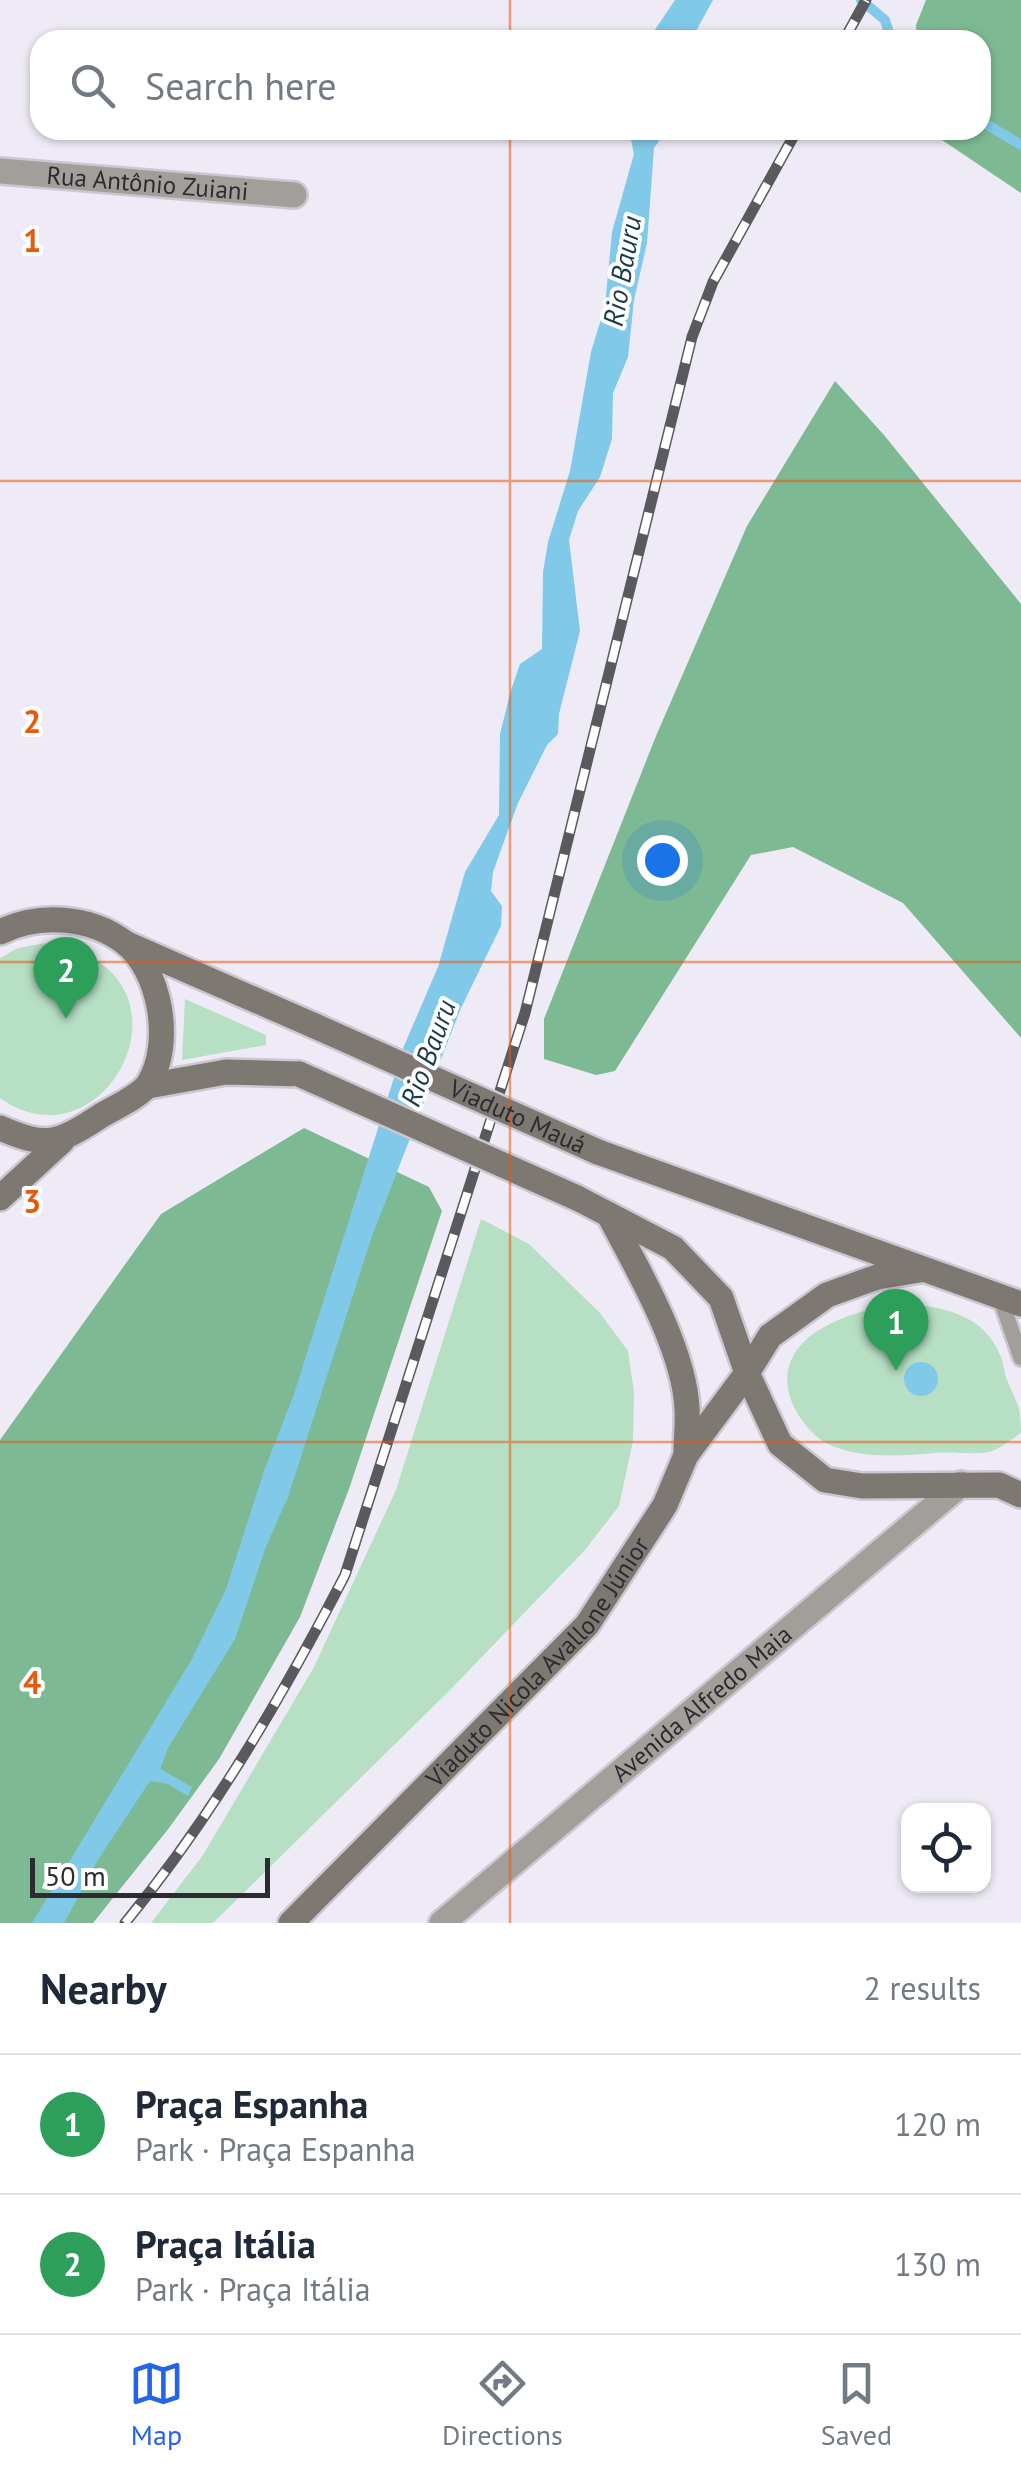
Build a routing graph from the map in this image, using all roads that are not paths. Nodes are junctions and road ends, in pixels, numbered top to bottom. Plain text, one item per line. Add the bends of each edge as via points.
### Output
1 (0, 172) edge
2 (294, 196) dead end
3 (0, 932) edge
4 (126, 943) junction
5 (148, 1086) junction
6 (0, 1128) edge
7 (62, 1141) junction
8 (0, 1198) edge
9 (609, 1215) junction
10 (920, 1270) junction
11 (1011, 1300) edge
12 (1021, 1358) edge
13 (747, 1373) junction
14 (686, 1454) junction
15 (961, 1484) junction
16 (1010, 1490) edge
17 (290, 1923) edge
18 (442, 1923) edge

1 - 2 street, Rua Antônio Zuiani
3 - 4 main road, Viaduto Mauá via 56,918
4 - 5 main road via 158,998 163,1028
4 - 10 main road, Viaduto Mauá, bridge via 598,1152
5 - 7 main road
5 - 9 main road, Viaduto Mauá, bridge via 226,1072 299,1074
6 - 7 main road via 25,1139
7 - 8 main road
9 - 13 main road, Viaduto Mauá via 674,1248 722,1298
9 - 14 main road via 678,1364 687,1405
10 - 11 main road
10 - 13 main road, Viaduto Nicola Avallone Júnior via 827,1295 770,1336
11 - 12 lane
13 - 14 main road, Viaduto Nicola Avallone Júnior
13 - 15 main road, Viaduto Mauá via 780,1444 824,1480
14 - 17 main road, Viaduto Nicola Avallone Júnior via 666,1505 587,1624
15 - 16 main road, Viaduto Mauá
15 - 18 street, Avenida Alfredo Maia

